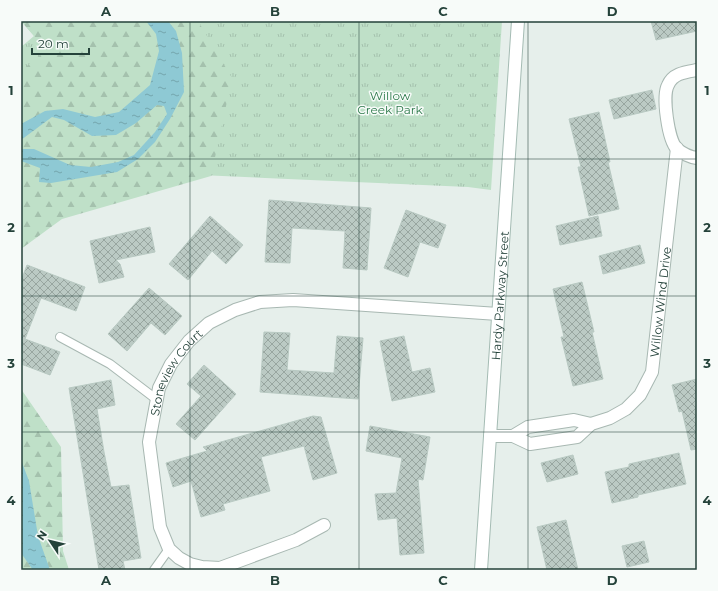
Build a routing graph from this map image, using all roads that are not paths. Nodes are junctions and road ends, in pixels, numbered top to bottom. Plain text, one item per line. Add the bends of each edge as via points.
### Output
1 (518, 21) edge
2 (697, 70) edge
3 (677, 148) junction
4 (697, 158) edge
5 (498, 314) junction
6 (60, 336) dead end
7 (156, 399) junction
8 (591, 424) junction
9 (490, 436) junction
10 (514, 436) junction
11 (324, 525) dead end
12 (169, 548) junction
13 (202, 569) edge
14 (154, 570) edge
15 (481, 570) edge

1 - 5 street, Hardy Parkway Street
2 - 3 street, Willow Wind Drive via 678,74 668,85 665,99 670,133
3 - 4 street via 690,157
3 - 8 street, Willow Wind Drive via 652,372 640,395 626,409
5 - 7 street, Stoneview Court via 293,300 260,302 235,310 209,323 189,341 171,364
5 - 9 street, Hardy Parkway Street
6 - 7 lane via 110,364
7 - 12 street, Stoneview Court via 149,442 160,527
8 - 10 street, Willow Wind Drive via 574,420 528,427
8 - 10 street, Willow Wind Drive via 577,437 530,444
9 - 10 street, Willow Wind Drive
9 - 15 street, Hardy Parkway Street
11 - 13 street, Stoneview Court via 296,540 220,568
12 - 13 street, Stoneview Court via 179,558
12 - 14 lane

